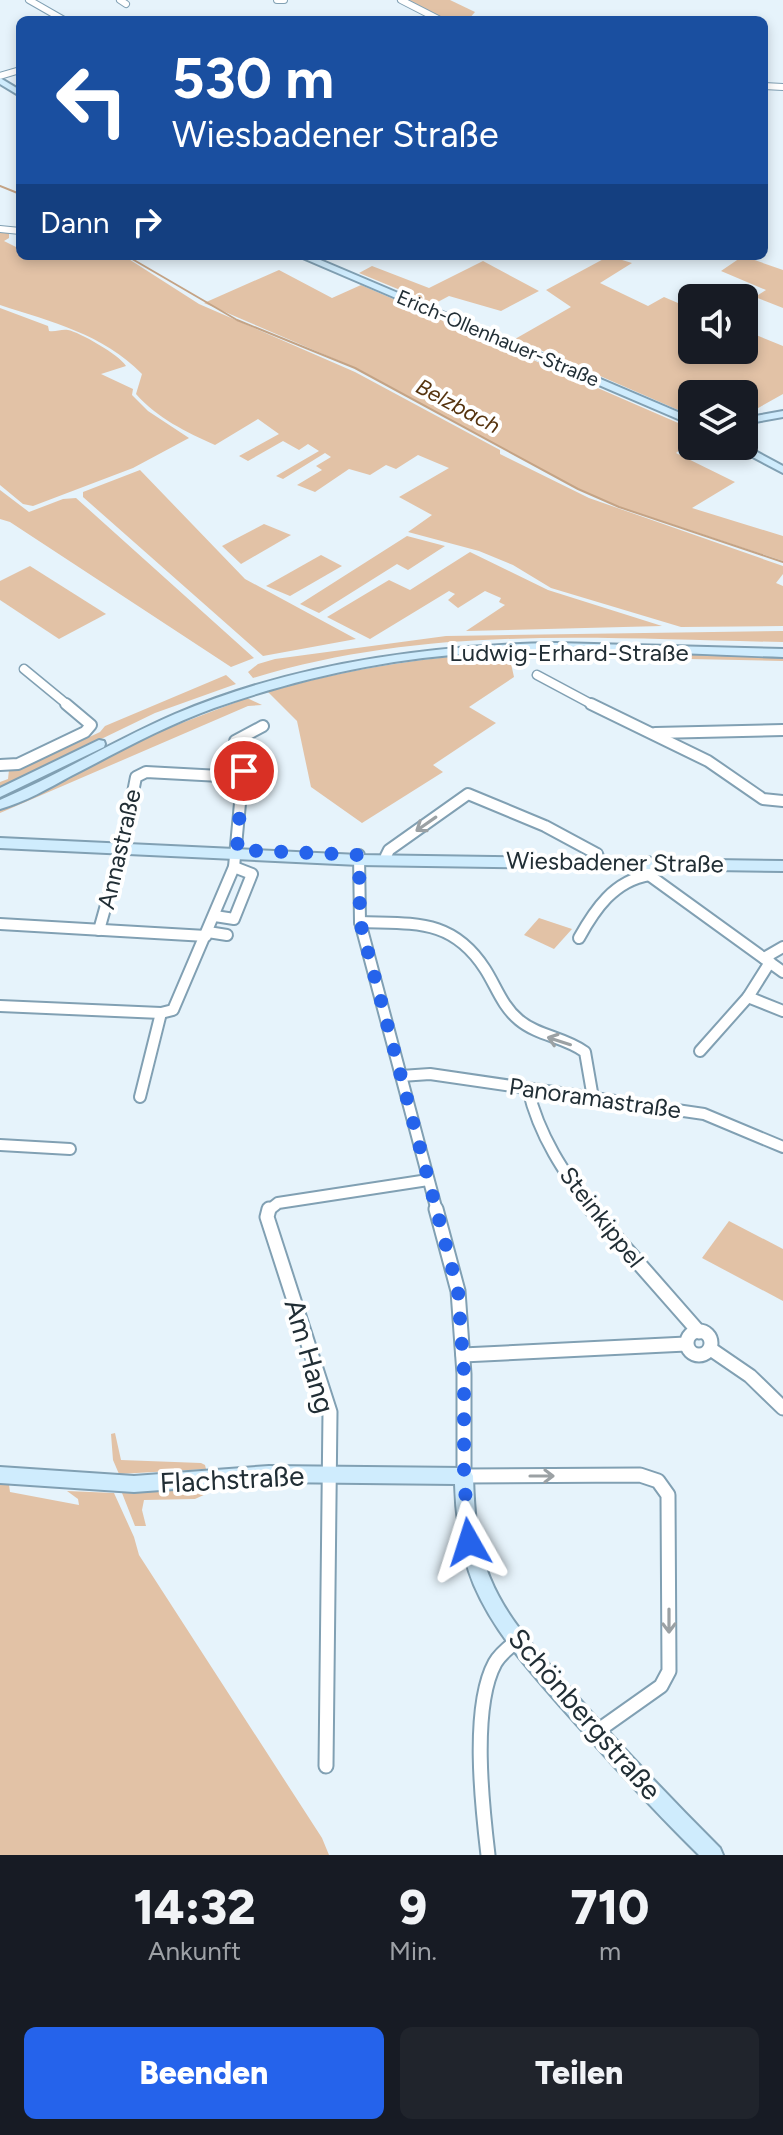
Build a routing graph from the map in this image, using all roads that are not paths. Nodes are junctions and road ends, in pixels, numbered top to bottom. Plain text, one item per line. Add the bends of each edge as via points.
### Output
1 (29, 0) edge
2 (277, 0) edge
3 (284, 0) edge
4 (403, 0) edge
5 (428, 15) edge
6 (57, 16) edge
7 (0, 78) edge
8 (16, 91) edge
9 (312, 260) edge
10 (783, 414) edge
11 (678, 416) edge
12 (758, 418) edge
13 (758, 457) edge
14 (783, 470) edge
15 (783, 645) edge
16 (783, 653) edge
17 (24, 669) dead end
18 (537, 675) dead end
19 (263, 726) dead end
20 (783, 730) edge
21 (655, 733) junction
22 (0, 765) edge
23 (239, 777) junction
24 (0, 793) edge
25 (783, 801) edge
26 (0, 805) edge
27 (5, 842) edge
28 (122, 848) junction
29 (386, 856) junction
30 (236, 857) junction
31 (359, 858) junction
32 (448, 859) junction
33 (600, 862) junction
34 (783, 866) edge
35 (648, 869) junction
36 (215, 916) junction
37 (360, 922) junction
38 (0, 924) edge
39 (99, 930) junction
40 (207, 934) junction
41 (227, 935) dead end
42 (579, 938) dead end
43 (783, 947) edge
44 (767, 960) junction
45 (783, 972) edge
46 (748, 997) junction
47 (0, 1006) edge
48 (783, 1011) edge
49 (167, 1012) junction
50 (700, 1051) dead end
51 (401, 1076) junction
52 (528, 1089) junction
53 (140, 1097) dead end
54 (593, 1098) junction
55 (0, 1145) edge
56 (783, 1147) edge
57 (70, 1149) dead end
58 (428, 1180) junction
59 (699, 1332) junction
60 (686, 1344) junction
61 (712, 1350) junction
62 (463, 1355) junction
63 (783, 1408) edge
64 (329, 1474) junction
65 (0, 1475) edge
66 (464, 1476) junction
67 (517, 1641) junction
68 (596, 1732) junction
69 (326, 1766) dead end
70 (488, 1855) edge
71 (713, 1855) edge

1 - 6 street
2 - 3 street
4 - 5 street
7 - 8 street
9 - 11 street, Erich-Ollenhauer-Straße
10 - 12 street
13 - 14 street
15 - 24 street, Ludwig-Erhard-Straße via 523,639 374,653 190,703
16 - 26 street, Ludwig-Erhard-Straße via 524,647 378,661 266,687 174,719
17 - 22 street via 91,725 18,764
18 - 21 street
19 - 23 street via 235,741 245,750
20 - 21 street
21 - 25 street via 759,797
23 - 28 street, Annastraße via 139,774
23 - 30 street
27 - 28 street, Wiesbadener Straße
28 - 30 street, Wiesbadener Straße
28 - 39 street, Annastraße
29 - 31 street, Wiesbadener Straße
29 - 32 street, Wiesbadener Straße
33 -> 29 street via 597,854 545,826 468,794
30 - 31 street, Wiesbadener Straße
30 - 36 street
30 - 36 street via 252,874 234,919
31 - 32 street, Wiesbadener Straße
31 - 37 street, Schönbergstraße
32 - 33 street, Wiesbadener Straße
33 - 35 street, Wiesbadener Straße
34 - 35 street, Wiesbadener Straße
35 - 42 street via 595,910
35 - 44 street
36 - 40 street
37 - 51 street, Schönbergstraße
54 -> 37 street via 585,1052 533,1030 509,1011 484,967 453,932
38 - 39 street
39 - 40 street
40 - 41 street
40 - 49 street
43 - 44 street
44 - 45 street
44 - 46 street
46 - 48 street
46 - 50 street
47 - 49 street
49 - 53 street
51 - 52 street, Panoramastraße via 430,1074
51 - 58 street, Schönbergstraße
52 - 54 street, Panoramastraße
52 - 59 street, Steinkippel via 535,1118 569,1179
54 - 56 street, Panoramastraße via 704,1114
55 - 57 street
58 - 62 street, Schönbergstraße via 458,1291
58 - 64 street, Am Hang via 278,1203 268,1213 267,1223 328,1398
59 - 60 street via 690,1334
59 - 61 street via 712,1340
60 - 61 street via 700,1355
60 - 62 street
61 - 63 street
62 - 66 street, Schönbergstraße
64 - 65 street, Flachstraße via 134,1484
64 - 66 street, Flachstraße
64 - 69 street, Am Hang
66 - 67 street, Schönbergstraße via 475,1563
66 -> 68 street via 640,1475 658,1481 668,1495 669,1671 661,1686
67 - 68 street, Schönbergstraße
67 - 70 street via 501,1653 487,1689 483,1745
68 - 71 street, Schönbergstraße

